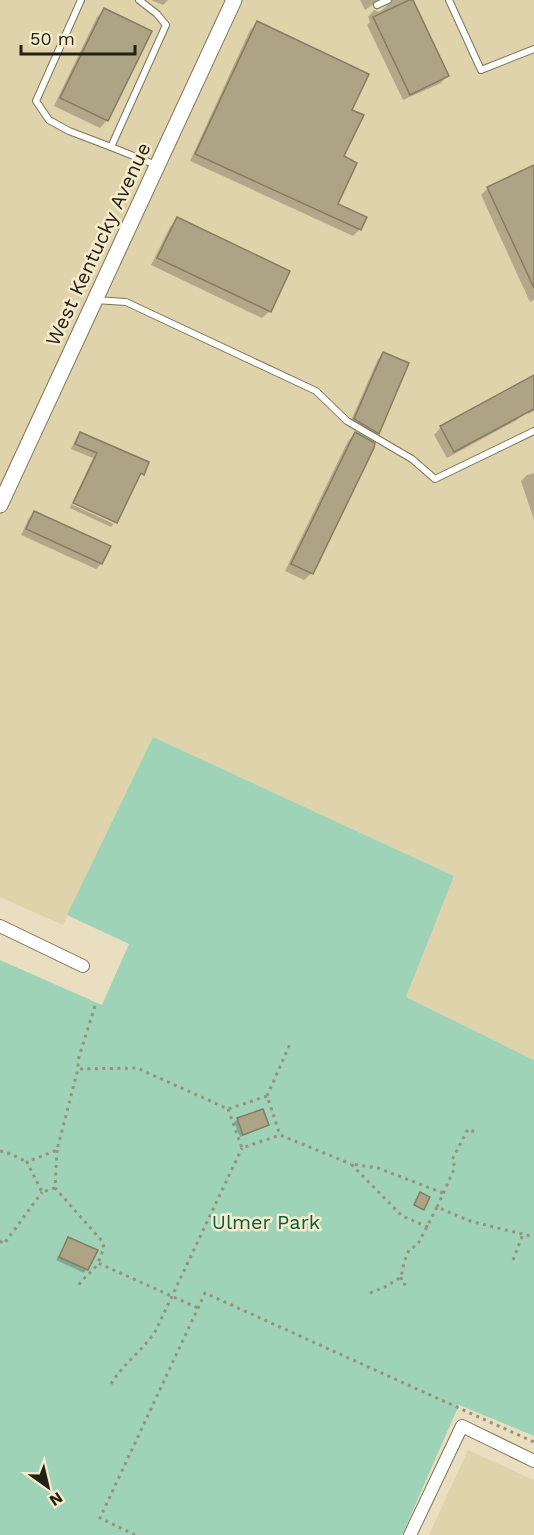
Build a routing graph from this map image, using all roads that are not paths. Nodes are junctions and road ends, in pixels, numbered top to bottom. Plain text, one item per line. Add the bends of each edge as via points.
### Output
1 (81, 0) edge
2 (139, 0) edge
3 (234, 0) edge
4 (388, 0) edge
5 (449, 0) edge
6 (377, 5) dead end
7 (534, 49) edge
8 (111, 147) junction
9 (157, 166) junction
10 (95, 300) junction
11 (534, 431) edge
12 (0, 505) edge
13 (0, 926) edge
14 (83, 966) dead end
15 (534, 1461) edge
16 (410, 1535) edge

1 - 8 lane via 36,101 49,120
2 - 8 lane via 166,25
3 - 9 street, West Kentucky Avenue
4 - 6 lane
5 - 7 lane via 482,70
8 - 9 lane
9 - 10 street, West Kentucky Avenue
10 - 11 lane via 126,302 316,391 347,421 412,459 435,479
10 - 12 street, West Kentucky Avenue
13 - 14 street
15 - 16 street via 462,1426

